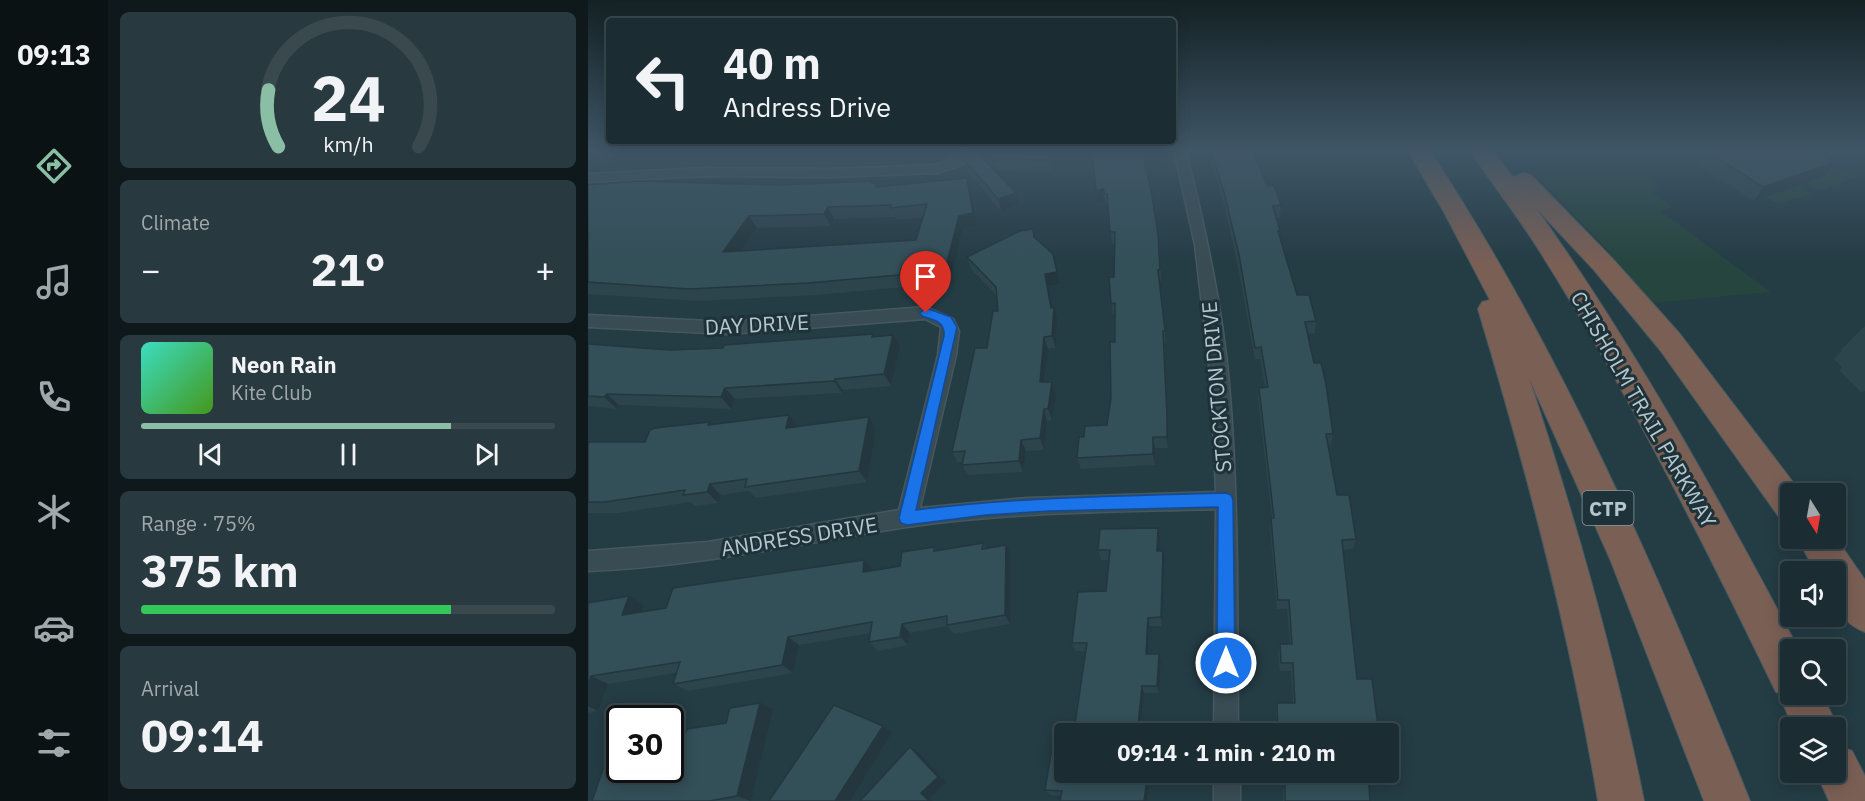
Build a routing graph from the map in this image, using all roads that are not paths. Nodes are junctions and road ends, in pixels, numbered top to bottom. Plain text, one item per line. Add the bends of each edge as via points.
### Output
1 (1189, 188) edge
2 (1442, 188) edge
3 (1509, 188) edge
4 (1530, 188) edge
5 (1465, 225) junction
6 (588, 321) edge
7 (1780, 491) edge
8 (1226, 500) junction
9 (907, 518) junction
10 (1822, 549) edge
11 (588, 561) edge
12 (1865, 613) edge
13 (1780, 656) edge
14 (1226, 723) edge
15 (1227, 783) edge
16 (1844, 783) edge
17 (1227, 801) edge
18 (1621, 801) edge
19 (1727, 801) edge
20 (1853, 801) edge

1 - 8 street, STOCKTON DRIVE via 1202,245 1220,382
2 - 5 highway, CTP
3 - 13 highway, CHISHOLM TRAIL PARKWAY via 1536,224 1659,428
4 - 7 highway via 1670,342
5 - 18 highway via 1523,405 1578,598
5 - 19 highway, CTP via 1561,408 1616,525
6 - 9 street, DAY DRIVE via 729,328 926,313 946,320 951,327 950,336
8 - 9 street, ANDRESS DRIVE via 1049,504
8 - 14 street, STOCKTON DRIVE
9 - 11 street, ANDRESS DRIVE via 679,556
10 - 12 highway
15 - 17 street
16 - 20 highway

